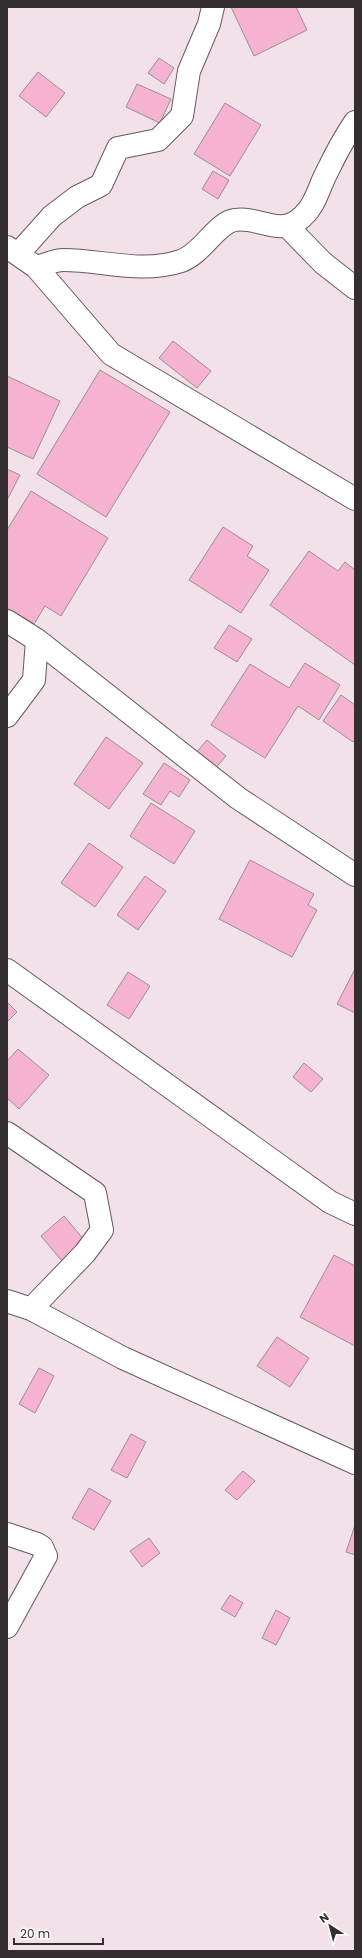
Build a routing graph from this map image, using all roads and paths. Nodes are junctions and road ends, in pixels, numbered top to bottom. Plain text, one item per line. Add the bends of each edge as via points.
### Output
1 (213, 7) edge
2 (355, 122) edge
3 (287, 226) junction
4 (13, 251) edge
5 (36, 267) junction
6 (355, 288) edge
7 (355, 499) edge
8 (7, 621) edge
9 (37, 640) junction
10 (7, 716) edge
11 (355, 875) edge
12 (7, 970) edge
13 (7, 1133) edge
14 (355, 1214) edge
15 (7, 1301) edge
16 (31, 1309) junction
17 (355, 1463) edge
18 (7, 1534) edge
19 (7, 1627) edge

1 - 4 street via 209,24 189,71 182,116 158,140 118,148 101,186 77,197
2 - 3 street via 327,170 312,206 301,219
3 - 5 street via 271,227 250,220 234,220 223,225 204,246 186,259 169,265 148,268 62,260
3 - 6 street via 324,263
4 - 5 street
5 - 7 street via 111,354
8 - 9 street
9 - 10 street via 34,680
9 - 11 street via 238,798
12 - 14 street via 330,1202
13 - 16 street via 95,1193 102,1230 85,1253
15 - 16 street
16 - 17 street via 123,1358
18 - 19 street via 37,1544 42,1547 46,1556

